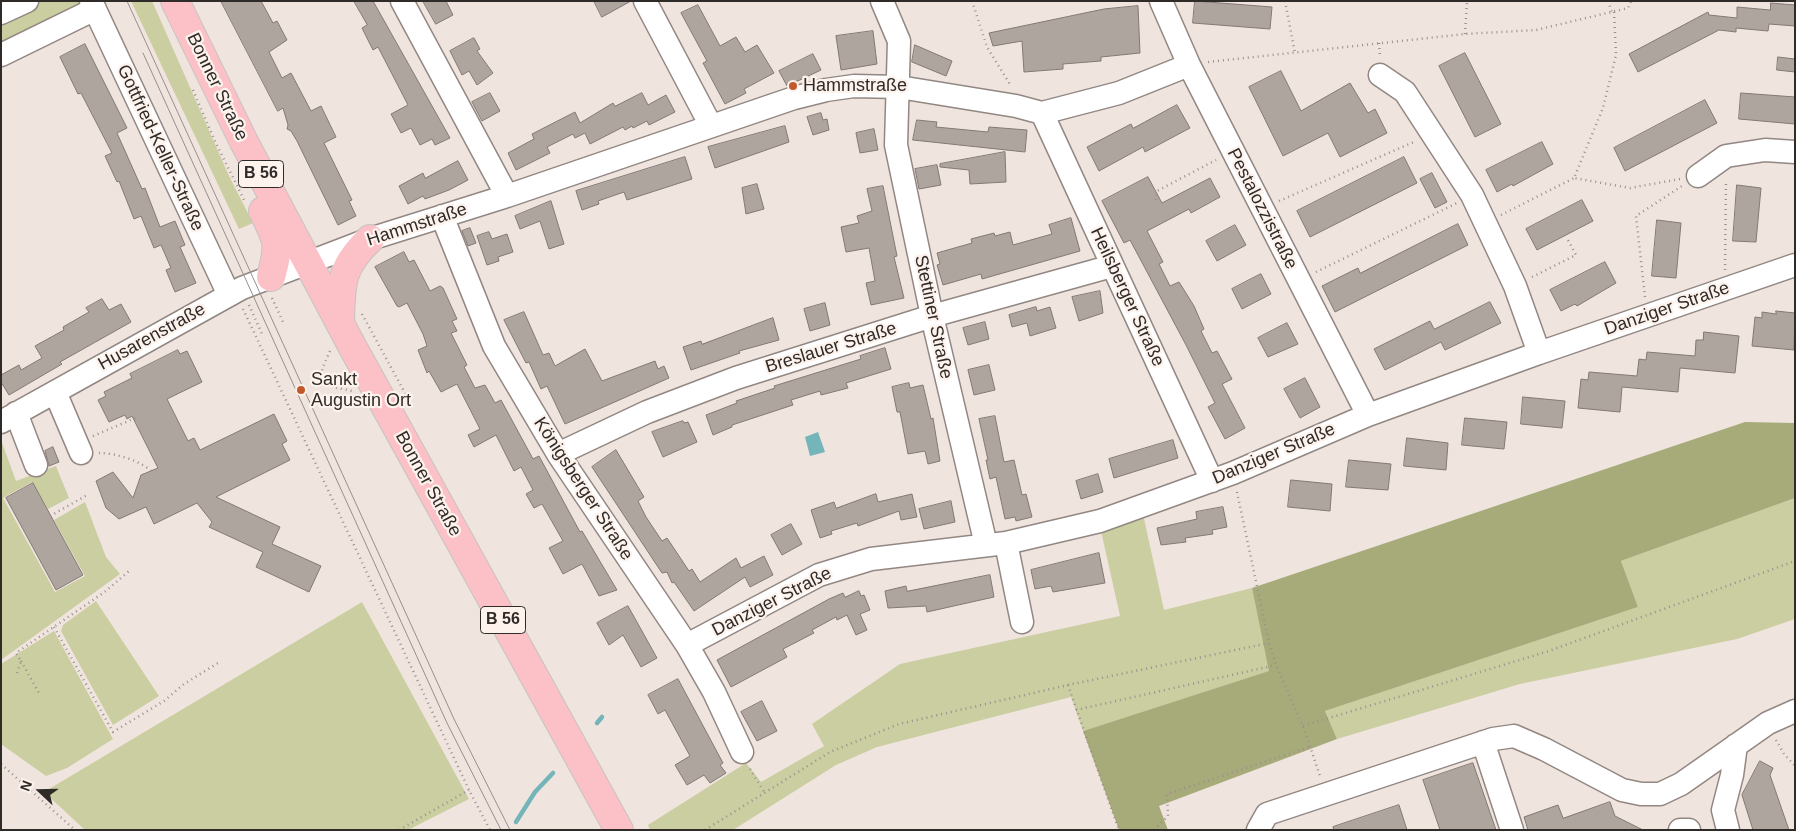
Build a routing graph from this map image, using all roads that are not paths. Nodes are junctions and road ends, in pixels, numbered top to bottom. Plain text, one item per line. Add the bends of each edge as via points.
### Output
1 (27, 1) edge
2 (402, 1) edge
3 (645, 1) edge
4 (882, 1) edge
5 (1161, 1) edge
6 (177, 2) edge
7 (93, 5) edge
8 (1, 13) edge
9 (1, 55) edge
10 (1189, 65) junction
11 (1380, 75) dead end
12 (899, 87) junction
13 (1042, 113) junction
14 (711, 126) junction
15 (1795, 152) edge
16 (1698, 176) road end
17 (264, 180) junction
18 (507, 196) junction
19 (442, 216) junction
20 (370, 239) junction
21 (308, 262) junction
22 (1795, 265) edge
23 (1112, 266) junction
24 (270, 284) junction
25 (240, 301) junction
26 (932, 316) junction
27 (336, 336) junction
28 (1539, 353) junction
29 (55, 392) junction
30 (1368, 415) junction
31 (9, 418) edge
32 (81, 453) road end
33 (558, 454) junction
34 (36, 465) dead end
35 (1212, 481) junction
36 (996, 544) junction
37 (1022, 622) dead end
38 (687, 645) junction
39 (1795, 711) edge
40 (1483, 742) junction
41 (1736, 745) junction
42 (742, 752) road end
43 (1722, 823) edge
44 (619, 830) edge
45 (1258, 830) edge
46 (1512, 830) edge
47 (1680, 830) edge
48 (1689, 830) edge

1 - 8 street
2 - 18 street
3 - 14 street
4 - 12 street, Stettiner Straße via 899,41
5 - 10 street, Pestalozzistraße
6 - 17 main road, Bonner Straße / B 56
7 - 9 street
7 - 25 street, Gottfried-Keller-Straße
10 - 13 street, Hammstraße via 1119,93
10 - 30 street, Pestalozzistraße
11 - 28 street via 1405,92 1472,195 1515,286
12 - 13 street, Hammstraße
12 - 14 street, Hammstraße via 854,86 826,90
12 - 26 street, Stettiner Straße via 896,145
13 - 23 street, Heilsberger Straße
14 - 18 street, Hammstraße
15 - 16 street via 1765,150 1726,156
17 - 21 main road, Bonner Straße / B 56
17 - 24 main road via 262,209 277,239 278,253
18 - 19 street, Hammstraße
19 - 20 street, Hammstraße
19 - 33 street, Königsberger Straße via 494,346
20 - 21 street, Hammstraße
20 - 27 main road via 354,254 344,273
21 - 24 street, Husarenstraße
21 - 27 main road, Bonner Straße / B 56
22 - 28 street, Danziger Straße
23 - 26 street, Breslauer Straße
23 - 35 street, Heilsberger Straße
24 - 25 street, Husarenstraße
25 - 29 street, Husarenstraße
26 - 33 street, Breslauer Straße via 736,378 647,412
26 - 36 street, Stettiner Straße
27 - 44 main road, Bonner Straße / B 56
28 - 30 street, Danziger Straße
29 - 31 street, Husarenstraße
29 - 32 street
30 - 35 street, Danziger Straße
31 - 34 street
33 - 38 street, Königsberger Straße
35 - 36 street, Danziger Straße via 1100,521
36 - 37 street
36 - 38 street, Danziger Straße via 871,559 819,575
38 - 42 street, Königsberger Straße via 714,692
39 - 41 street via 1768,723
40 - 41 street via 1514,736 1544,748 1622,790 1641,794 1660,794 1682,784
40 - 45 street via 1267,814
40 - 46 street
41 - 43 street
47 - 48 street

